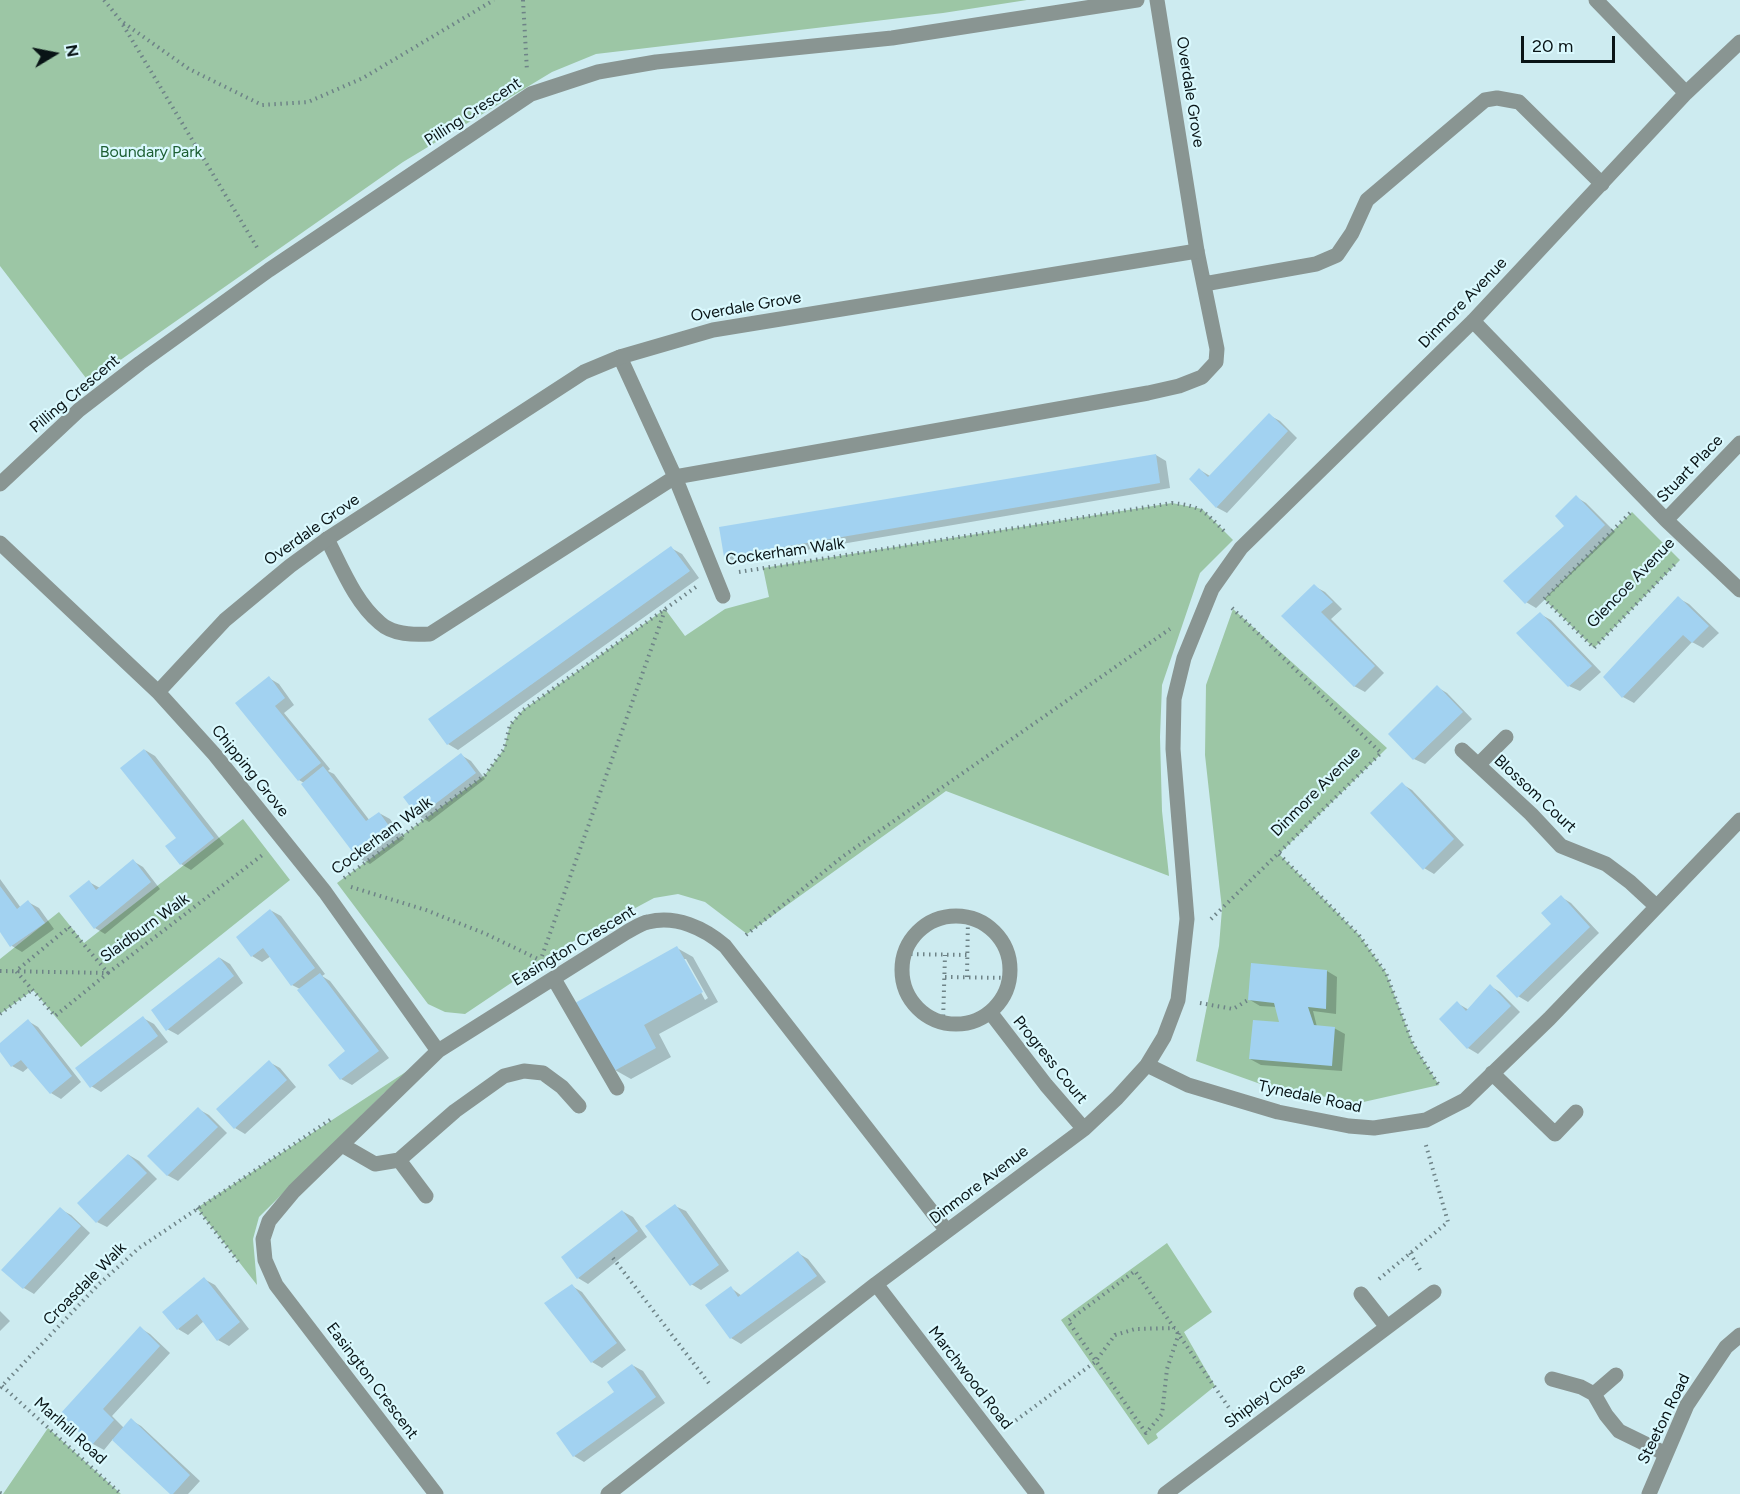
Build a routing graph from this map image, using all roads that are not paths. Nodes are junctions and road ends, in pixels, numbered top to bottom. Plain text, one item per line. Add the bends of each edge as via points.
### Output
1 (1137, 0) edge
2 (1157, 0) edge
3 (1596, 0) edge
4 (1740, 42) edge
5 (1686, 93) junction
6 (1602, 184) junction
7 (1197, 251) junction
8 (1204, 284) junction
9 (1473, 321) junction
10 (620, 357) junction
11 (1740, 443) edge
12 (675, 477) junction
13 (0, 484) edge
14 (1666, 520) junction
15 (327, 539) junction
16 (0, 543) edge
17 (1740, 590) edge
18 (723, 596) dead end
19 (158, 692) junction
20 (1506, 737) dead end
21 (1462, 750) dead end
22 (1478, 765) junction
23 (1740, 820) edge
24 (1656, 906) junction
25 (554, 979) junction
26 (990, 1012) junction
27 (438, 1051) junction
28 (1147, 1065) junction
29 (1492, 1073) junction
30 (617, 1088) dead end
31 (579, 1106) dead end
32 (1576, 1112) dead end
33 (1084, 1129) junction
34 (342, 1145) junction
35 (399, 1160) junction
36 (426, 1196) dead end
37 (947, 1231) junction
38 (876, 1284) junction
39 (1434, 1292) dead end
40 (1362, 1294) road end
41 (1387, 1327) junction
42 (1740, 1335) edge
43 (1616, 1375) dead end
44 (1552, 1379) dead end
45 (1594, 1394) junction
46 (1666, 1454) junction
47 (436, 1494) edge
48 (608, 1494) edge
49 (1037, 1494) edge
50 (1166, 1494) edge
51 (1649, 1494) edge

1 - 13 street, Pilling Crescent via 892,38 656,62 598,72 531,94 269,270 140,363 79,410
2 - 7 street, Overdale Grove
3 - 5 street
4 - 5 street, Dinmore Avenue
5 - 6 street, Dinmore Avenue
6 - 8 street via 1519,102 1485,100 1367,200 1337,255 1316,264
6 - 9 street, Dinmore Avenue
7 - 8 street
7 - 10 street, Overdale Grove via 712,330
8 - 12 street via 1216,362 1202,377 1179,386
9 - 14 street, Glencoe Avenue
9 - 28 street, Dinmore Avenue via 1241,548 1212,589 1184,658 1174,699 1173,750 1187,919 1178,999 1164,1037
10 - 12 street
10 - 15 street, Overdale Grove via 584,372
11 - 14 street, Stuart Place
12 - 15 street via 430,634 399,633 381,624 356,595
12 - 18 street
14 - 17 street, Glencoe Avenue
15 - 19 street, Overdale Grove via 225,620
16 - 19 street, Chipping Grove
19 - 27 street, Chipping Grove via 282,839 331,887
20 - 22 street, Blossom Court
21 - 22 street, Blossom Court
22 - 24 street, Blossom Court via 1561,846 1606,864
23 - 24 street, Tynedale Road
24 - 29 street, Tynedale Road
25 - 27 street, Easington Crescent
25 - 30 street
25 - 37 street, Easington Crescent via 648,922 682,922 708,932 728,950
26 - 26 street, Progress Court via 1000,1001 1009,978 1008,956 1002,942 993,930 968,917 950,916 926,924 909,944 902,976 915,1005 928,1016 960,1024
26 - 33 street, Progress Court
27 - 34 street, Easington Crescent
28 - 29 street, Tynedale Road via 1188,1085 1278,1112 1374,1128 1426,1120 1465,1100
28 - 33 street, Dinmore Avenue
29 - 32 street via 1555,1134
31 - 35 street via 543,1073 524,1071 504,1076 455,1111
33 - 37 street, Dinmore Avenue
34 - 35 street via 375,1164
34 - 47 street, Easington Crescent via 269,1221 263,1239 264,1260 276,1285
35 - 36 street
37 - 38 street, Dinmore Avenue
38 - 48 street, Dinmore Avenue
38 - 49 street, Marchwood Road
39 - 41 street, Shipley Close
40 - 41 street
41 - 50 street, Shipley Close
42 - 46 street, Steeton Road via 1726,1347 1703,1380
43 - 45 street
44 - 45 street
45 - 46 street via 1619,1431
46 - 51 street, Steeton Road

